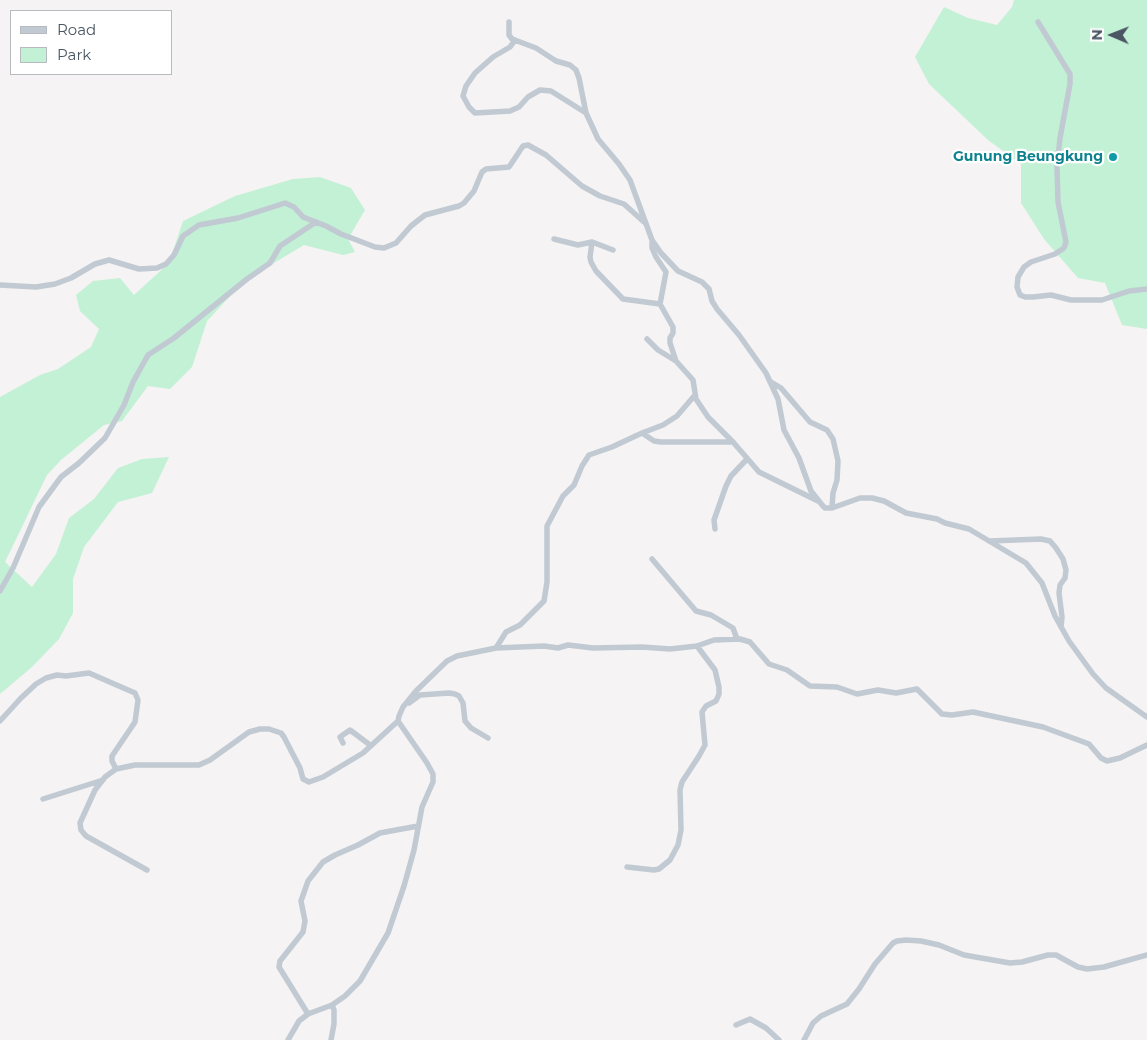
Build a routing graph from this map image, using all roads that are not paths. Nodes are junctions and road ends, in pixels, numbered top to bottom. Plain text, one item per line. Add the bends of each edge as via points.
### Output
1 (509, 22) dead end
2 (1038, 22) dead end
3 (515, 40) junction
4 (586, 113) junction
5 (316, 222) junction
6 (644, 222) junction
7 (554, 239) dead end
8 (652, 240) junction
9 (592, 242) junction
10 (613, 250) dead end
11 (0, 285) edge
12 (1147, 288) edge
13 (660, 304) junction
14 (647, 339) dead end
15 (676, 362) junction
16 (771, 382) junction
17 (695, 394) junction
18 (642, 433) junction
19 (733, 442) junction
20 (747, 459) junction
21 (818, 501) junction
22 (832, 508) junction
23 (715, 529) dead end
24 (989, 541) junction
25 (652, 560) dead end
26 (0, 591) edge
27 (1061, 627) junction
28 (737, 639) junction
29 (697, 646) junction
30 (496, 648) junction
31 (403, 707) junction
32 (1147, 718) edge
33 (0, 721) edge
34 (398, 722) junction
35 (488, 738) dead end
36 (343, 743) dead end
37 (370, 745) junction
38 (1147, 745) edge
39 (116, 769) junction
40 (103, 780) junction
41 (43, 799) dead end
42 (418, 826) junction
43 (627, 867) dead end
44 (147, 870) dead end
45 (1147, 954) edge
46 (332, 1005) junction
47 (308, 1014) junction
48 (736, 1025) dead end
49 (288, 1040) edge
50 (331, 1040) edge
51 (779, 1040) edge
52 (804, 1040) edge

1 - 3 street via 508,34
2 - 12 street via 1070,74 1057,167 1058,202 1066,242 1064,248 1055,254 1024,266 1018,277 1020,295 1102,300
3 - 4 street via 576,70
3 - 4 street via 475,73 466,86 463,96 469,107 475,113 510,111 540,90 551,90
4 - 6 street via 598,139 630,180
5 - 6 street via 375,247 390,246 425,215 464,203 474,192 482,172 509,167 523,146 528,145 546,155 582,186 624,204
5 - 11 street via 303,217 288,204 279,204 238,218 199,225 183,236 174,255 157,268 139,269 109,260 55,284 36,287
5 - 26 street via 280,246 270,263 174,338 148,354 105,438 80,464 61,477 38,507
6 - 8 street
7 - 9 street via 578,245
8 - 13 street via 652,248 666,272
8 - 16 street via 678,271 705,285 717,309 739,334
9 - 10 street
9 - 13 street via 591,262 623,299
13 - 15 street via 673,327 670,342
14 - 15 street
15 - 17 street via 693,380
16 - 21 street via 784,430
16 - 22 street via 781,388 810,422 827,430 834,439 838,461
17 - 18 street via 677,416
17 - 19 street via 708,417
18 - 19 street via 661,442
18 - 30 street via 589,455 584,461 574,485 563,496 547,526 544,601 520,625 506,632
19 - 20 street
20 - 21 street via 764,476
20 - 23 street via 726,486 714,520
21 - 22 street via 825,508
22 - 24 street via 860,498 872,498 906,513 969,529
24 - 27 street via 1026,564 1042,583
24 - 27 street via 1041,539 1056,548 1066,570 1059,593
25 - 28 street via 696,611 711,615 733,628
27 - 32 street via 1106,688
28 - 29 street via 714,640
28 - 38 street via 750,642 769,664 787,670 810,686 837,688 857,694 917,689 942,714 981,713 1043,727 1089,744 1107,761
29 - 30 street via 670,649 568,645 558,648
29 - 43 street via 715,670 719,694 716,702 703,710 705,744 682,782 678,845 670,860 660,869
30 - 31 street via 456,656 447,661
31 - 34 street
31 - 35 street via 420,695 455,694 463,703 465,721
33 - 39 street via 36,684 57,675 89,674 135,693 138,700 135,722 112,756
34 - 37 street
34 - 42 street via 433,774
36 - 37 street via 340,737 350,730
37 - 39 street via 363,753 323,778 309,782 303,779 284,737 270,729 249,732 198,765 135,764
39 - 40 street
40 - 41 street
40 - 44 street via 80,823 81,830 86,836
42 - 46 street via 407,877 388,933 360,981
42 - 47 street via 380,833 335,855 323,862 308,881 301,902 305,922 303,932 280,961 279,967
45 - 52 street via 1104,967 1087,968 1078,967 1056,955 1010,963 964,955 921,941 897,941 847,1004 821,1016
46 - 47 street
46 - 50 street via 334,1024
47 - 49 street via 299,1021
48 - 51 street via 750,1018

